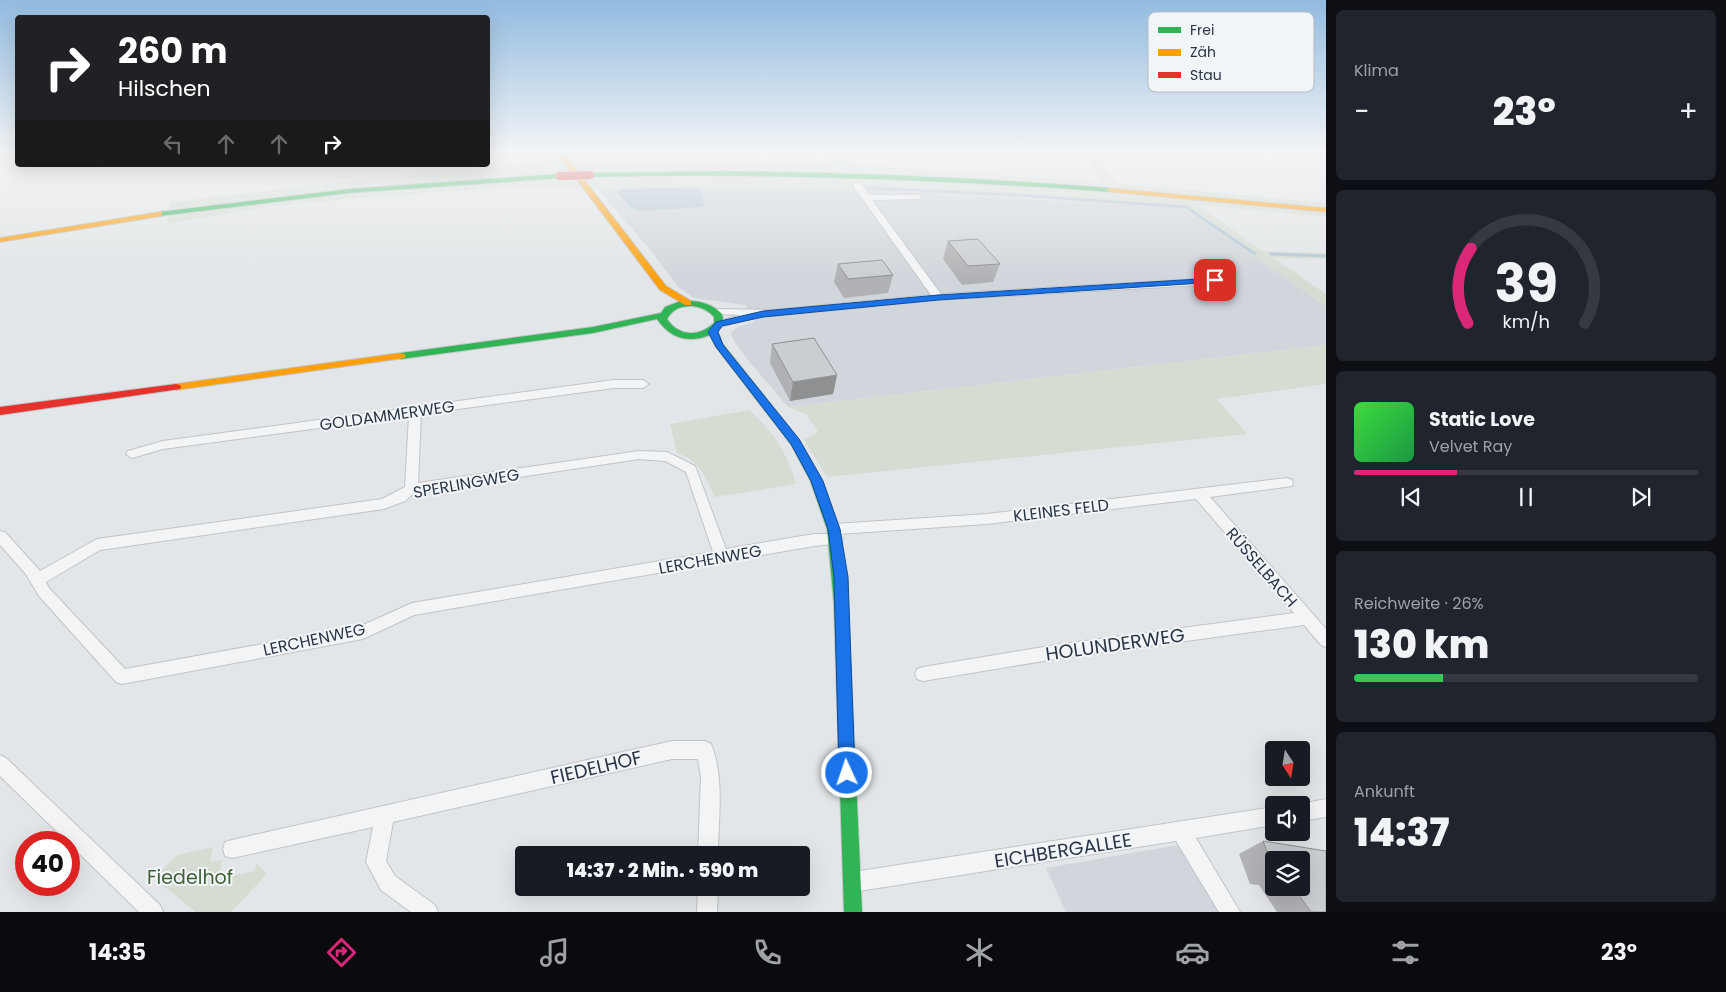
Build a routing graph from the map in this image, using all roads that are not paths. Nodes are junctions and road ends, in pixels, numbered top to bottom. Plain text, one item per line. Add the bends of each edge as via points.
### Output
1 (317, 195) edge
2 (591, 195) edge
3 (864, 195) edge
4 (1162, 195) edge
5 (918, 196) dead end
6 (867, 198) junction
7 (1326, 210) edge
8 (0, 240) edge
9 (1215, 280) dead end
10 (663, 288) junction
11 (938, 298) junction
12 (688, 303) junction
13 (666, 312) junction
14 (716, 312) junction
15 (763, 314) junction
16 (716, 328) junction
17 (667, 329) junction
18 (593, 330) junction
19 (690, 337) junction
20 (643, 384) dead end
21 (0, 411) edge
22 (415, 411) junction
23 (773, 413) junction
24 (132, 454) dead end
25 (1287, 483) dead end
26 (411, 489) junction
27 (1199, 493) junction
28 (835, 534) junction
29 (0, 536) edge
30 (722, 557) junction
31 (39, 579) junction
32 (1307, 618) junction
33 (1326, 640) edge
34 (923, 674) dead end
35 (0, 764) edge
36 (1326, 808) edge
37 (1310, 811) edge
38 (385, 815) junction
39 (1265, 818) edge
40 (1181, 832) junction
41 (708, 846) edge
42 (232, 849) dead end
43 (853, 882) junction
44 (708, 896) edge
45 (153, 912) edge
46 (428, 912) edge
47 (707, 912) edge
48 (854, 912) edge
49 (1230, 912) edge

1 - 8 street, bridge
2 - 10 street
3 - 6 street
4 - 7 street, bridge
5 - 6 street
6 - 11 street
9 - 11 street
10 - 12 street
10 - 13 street
11 - 15 street
12 - 13 street
12 - 14 street via 704,305
13 - 17 street via 662,320
13 - 18 street
14 - 15 street
14 - 16 street
15 - 16 street
16 - 19 street
16 - 23 street via 719,345
17 - 18 street
17 - 19 street
18 - 21 street
19 - 23 street via 707,346
20 - 22 street, GOLDAMMERWEG via 614,384
22 - 24 street, GOLDAMMERWEG via 163,445
22 - 26 street
23 - 28 street via 796,441 817,481
25 - 27 street, KLEINES FELD
26 - 30 street, SPERLINGWEG via 639,455 667,457 691,469
26 - 31 street, SPERLINGWEG via 384,504 96,545
27 - 28 street, KLEINES FELD
27 - 32 street, RÜSSELBACH
28 - 30 street, LERCHENWEG
28 - 43 street via 841,577
29 - 31 street, LERCHENWEG
30 - 31 street, LERCHENWEG via 412,609 363,632 122,677 44,592
32 - 33 street, RÜSSELBACH
32 - 34 street, HOLUNDERWEG via 1062,651
35 - 45 street
36 - 37 street
38 - 41 street, FIEDELHOF via 672,750 705,750 710,777
38 - 42 street, FIEDELHOF
38 - 46 street via 376,862 388,883
39 - 40 street, EICHBERGALLEE
40 - 43 street, EICHBERGALLEE
40 - 49 street
43 - 48 street
44 - 47 street

